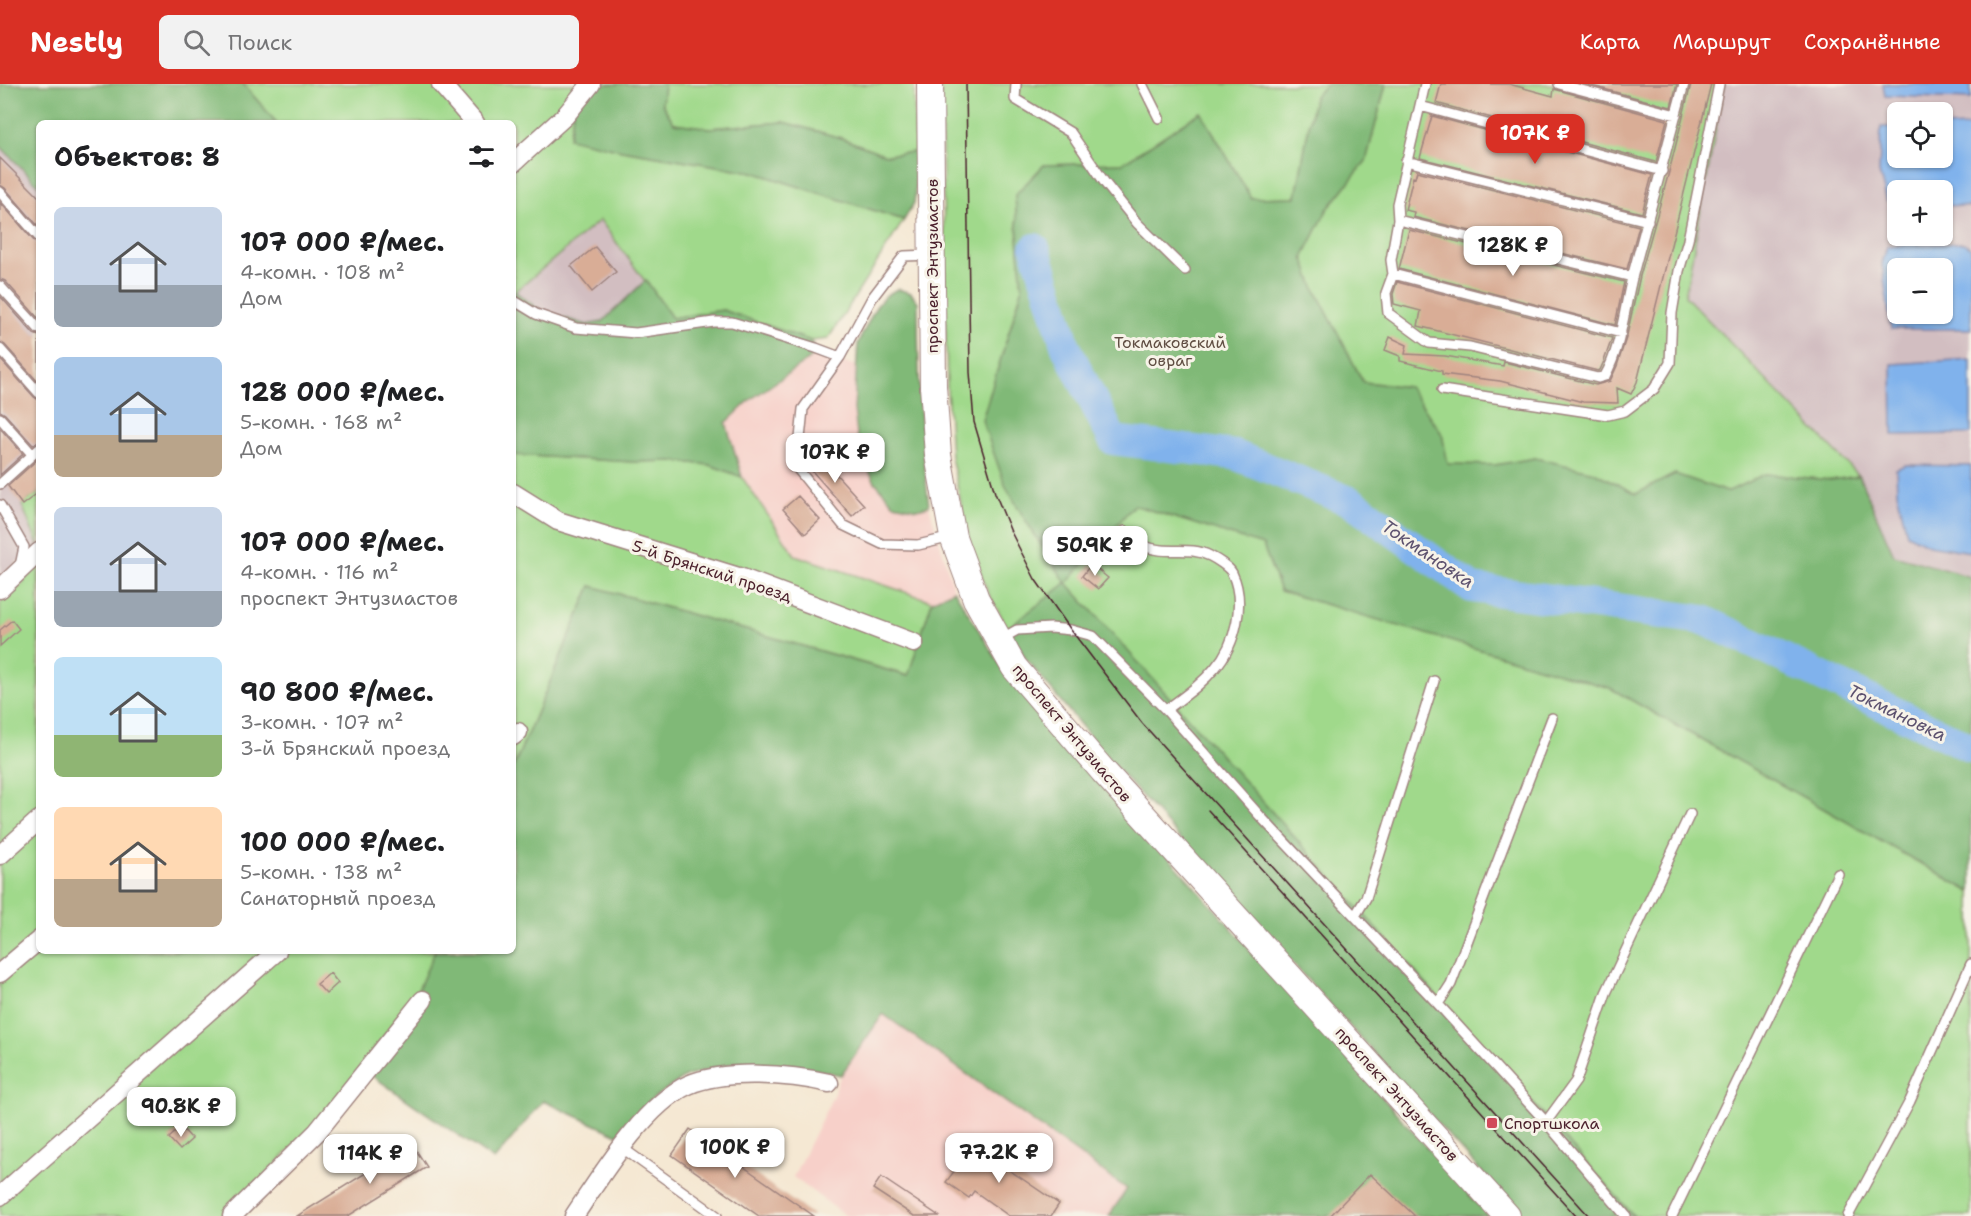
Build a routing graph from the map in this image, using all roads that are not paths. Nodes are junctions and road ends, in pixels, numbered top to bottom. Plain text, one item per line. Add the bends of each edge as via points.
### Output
1 (441, 84) edge
2 (591, 84) edge
3 (930, 84) edge
4 (1016, 84) edge
5 (1142, 84) edge
6 (1425, 84) edge
7 (1559, 84) edge
8 (1684, 84) edge
9 (1719, 84) edge
10 (1420, 106) junction
11 (1676, 115) junction
12 (1159, 118) dead end
13 (472, 120) edge
14 (516, 160) edge
15 (1406, 161) junction
16 (1662, 171) junction
17 (0, 192) edge
18 (1398, 220) junction
19 (1648, 221) junction
20 (36, 234) edge
21 (933, 255) junction
22 (1185, 270) dead end
23 (1392, 273) junction
24 (1632, 278) junction
25 (0, 286) edge
26 (516, 302) edge
27 (36, 326) edge
28 (1620, 333) junction
29 (0, 350) edge
30 (840, 357) junction
31 (36, 390) edge
32 (1442, 390) dead end
33 (0, 418) edge
34 (36, 451) edge
35 (0, 484) edge
36 (516, 495) edge
37 (0, 505) edge
38 (1125, 531) dead end
39 (953, 537) junction
40 (36, 555) edge
41 (19, 571) junction
42 (0, 589) edge
43 (999, 640) junction
44 (914, 643) dead end
45 (1434, 681) dead end
46 (1166, 710) junction
47 (1552, 718) dead end
48 (1690, 814) dead end
49 (36, 823) edge
50 (0, 855) edge
51 (1838, 874) dead end
52 (1355, 916) junction
53 (36, 943) edge
54 (274, 954) edge
55 (1971, 964) edge
56 (0, 973) edge
57 (423, 1000) dead end
58 (1438, 1004) junction
59 (829, 1083) dead end
60 (1545, 1122) junction
61 (621, 1147) junction
62 (0, 1196) edge
63 (232, 1216) edge
64 (574, 1216) edge
65 (717, 1216) edge
66 (1507, 1216) edge
67 (1626, 1216) edge
68 (1671, 1216) edge
69 (1848, 1216) edge

1 - 13 street
2 - 14 street via 565,116
3 - 21 street, проспект Энтузиастов
4 - 22 lane via 1016,99 1071,133 1137,223
5 - 12 lane
6 - 10 lane
7 - 11 lane
8 - 11 lane
9 - 32 lane via 1679,271 1670,363 1654,389 1625,411 1608,416
10 - 15 lane
10 - 16 lane
11 - 16 lane
15 - 18 lane via 1397,204
15 - 19 lane
16 - 19 lane
17 - 20 lane
18 - 23 lane
18 - 24 lane
19 - 24 lane
21 - 30 lane via 904,256 872,298
21 - 39 street, проспект Энтузиастов via 933,386 939,455
23 - 28 lane
23 - 28 lane via 1386,293 1388,313 1429,343 1470,347 1598,378 1609,369
24 - 28 lane
25 - 27 lane
26 - 30 lane via 536,314 576,328 636,333 732,322
29 - 31 lane
30 - 39 lane via 802,409 797,468 843,525 882,544 918,545
33 - 34 lane
34 - 35 lane
36 - 44 street, 5-й Брянский проезд via 558,521 742,578
37 - 41 lane via 24,547
38 - 46 lane via 1147,547 1210,555 1231,571 1237,594 1238,621 1228,649 1216,668
39 - 43 street, проспект Энтузиастов via 976,599
40 - 41 street
41 - 42 street
43 - 46 lane via 1017,630 1051,628 1093,636
43 - 66 street, проспект Энтузиастов via 1014,667 1103,771
45 - 52 lane via 1366,898
46 - 52 lane
47 - 58 lane via 1451,984
48 - 60 lane via 1606,993 1575,1081
49 - 50 street
51 - 68 lane
52 - 58 lane
53 - 56 street
54 - 62 street
55 - 69 lane via 1910,1101
57 - 63 street via 317,1132
58 - 60 lane
59 - 61 street via 745,1074 688,1085 661,1103
60 - 67 lane
61 - 64 street
61 - 65 lane

